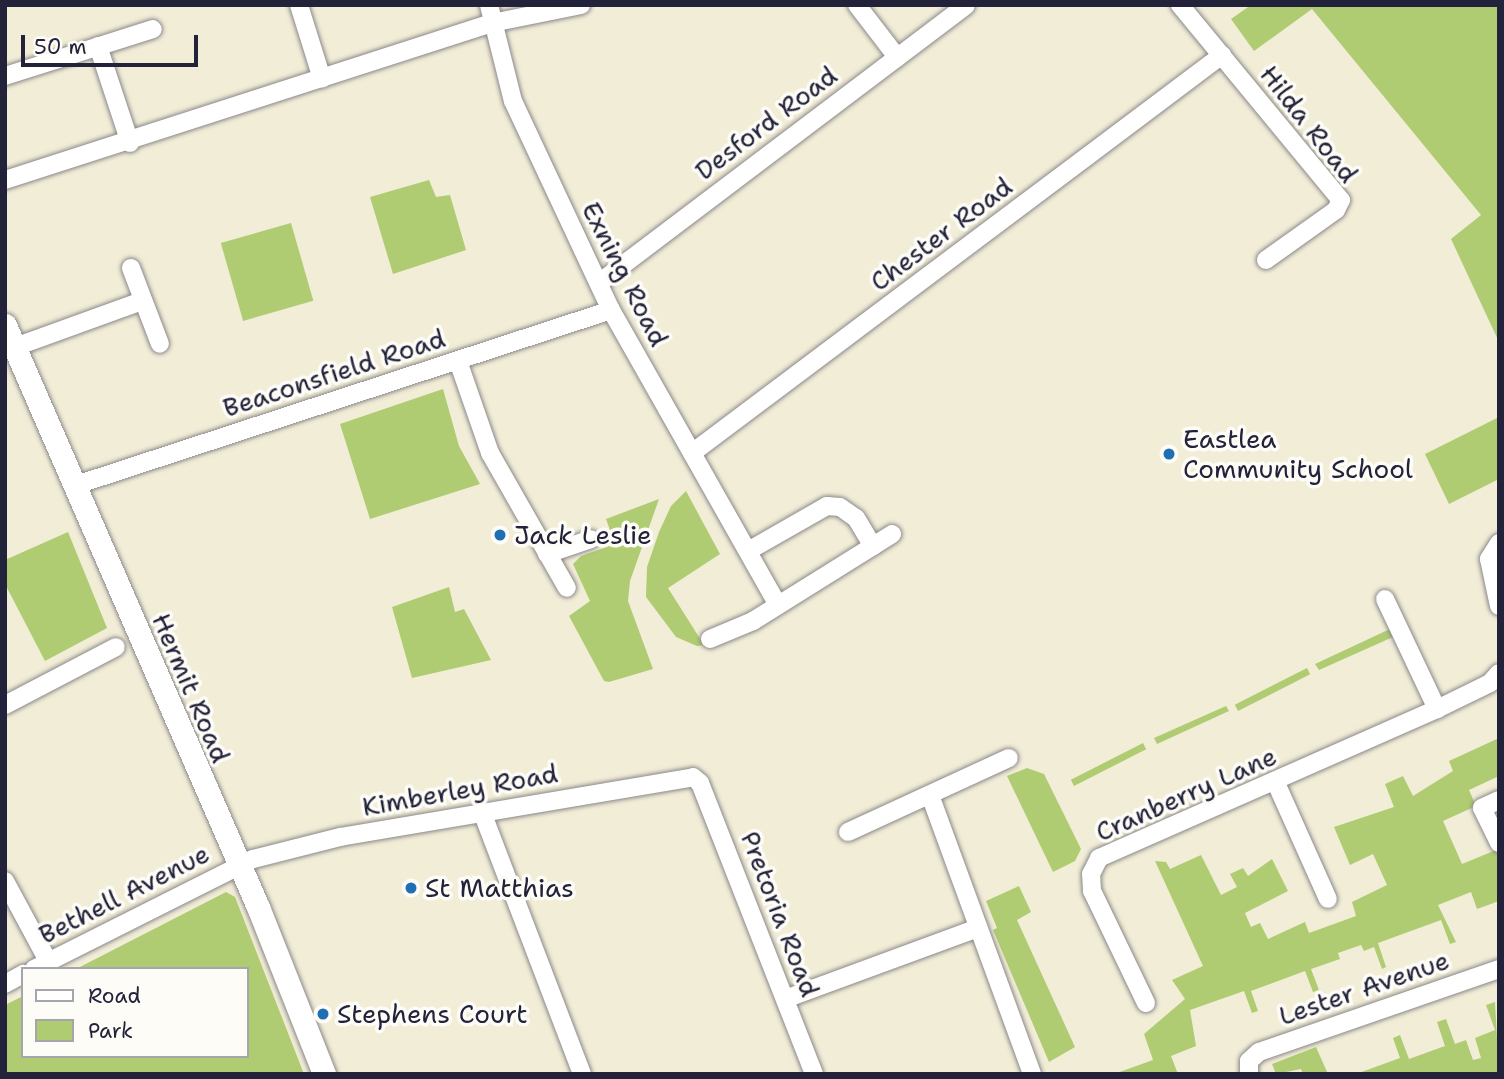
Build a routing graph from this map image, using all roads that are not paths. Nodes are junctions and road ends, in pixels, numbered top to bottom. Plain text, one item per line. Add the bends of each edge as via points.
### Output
1 (299, 5) edge
2 (581, 5) edge
3 (857, 5) edge
4 (965, 5) edge
5 (1181, 5) edge
6 (490, 14) edge
7 (153, 29) dead end
8 (98, 46) junction
9 (1222, 55) junction
10 (897, 57) junction
11 (5, 76) edge
12 (323, 79) junction
13 (130, 143) junction
14 (5, 180) edge
15 (1266, 260) dead end
16 (131, 268) dead end
17 (599, 283) junction
18 (142, 301) junction
19 (611, 310) junction
20 (5, 325) edge
21 (160, 344) dead end
22 (15, 347) junction
23 (458, 361) junction
24 (692, 453) junction
25 (73, 486) junction
26 (892, 534) dead end
27 (591, 539) dead end
28 (1499, 543) edge
29 (873, 546) junction
30 (748, 551) junction
31 (547, 554) junction
32 (567, 588) dead end
33 (1385, 599) dead end
34 (778, 605) junction
35 (1499, 606) edge
36 (709, 639) dead end
37 (116, 647) dead end
38 (1499, 673) edge
39 (5, 705) edge
40 (1437, 709) junction
41 (1009, 758) dead end
42 (693, 777) joint
43 (1276, 783) junction
44 (930, 795) junction
45 (1499, 800) edge
46 (482, 812) junction
47 (848, 832) dead end
48 (1499, 843) edge
49 (238, 865) junction
50 (5, 881) edge
51 (1328, 899) dead end
52 (978, 928) junction
53 (41, 965) edge
54 (1499, 969) edge
55 (21, 975) edge
56 (5, 984) edge
57 (785, 999) junction
58 (1146, 1003) dead end
59 (1245, 1064) edge
60 (324, 1074) edge
61 (582, 1074) edge
62 (814, 1074) edge
63 (1032, 1074) edge

1 - 12 street
2 - 6 street
3 - 10 street
4 - 10 street, Desford Road
5 - 9 street, Hilda Road
6 - 12 street
6 - 17 street, Exning Road via 513,102
7 - 8 street
8 - 11 street
8 - 13 street
9 - 15 street, Hilda Road via 1341,200 1336,210
9 - 24 street, Chester Road
10 - 17 street, Desford Road
12 - 13 street
13 - 14 street
16 - 18 street
17 - 19 street, Exning Road
18 - 21 street
18 - 22 street
19 - 23 street, Beaconsfield Road
19 - 24 street, Exning Road
20 - 22 street, Hermit Road
22 - 25 street, Hermit Road
23 - 25 street, Beaconsfield Road
23 - 31 street via 490,453
24 - 30 street, Exning Road
25 - 49 street, Hermit Road
26 - 29 street
27 - 31 street
28 - 35 street via 1489,559 1491,588
29 - 30 street via 856,519 840,507 827,506
29 - 34 street
30 - 34 street, Exning Road
31 - 32 street
33 - 40 street
34 - 36 street
37 - 39 street
38 - 40 street, Cranberry Lane
40 - 43 street, Cranberry Lane
41 - 44 street
42 - 46 street, Kimberley Road
42 - 57 street, Pretoria Road via 700,783
43 - 51 street
43 - 58 street, Cranberry Lane via 1267,781 1099,858 1091,874 1092,891
44 - 47 street
44 - 52 street
45 - 48 street via 1482,808
46 - 49 street, Kimberley Road via 340,837
46 - 61 street
49 - 53 street, Bethell Avenue
49 - 60 street, Hermit Road
50 - 53 street
52 - 57 street
52 - 63 street
54 - 59 street, Lester Avenue via 1259,1052
55 - 56 street, Bethell Avenue
57 - 62 street, Pretoria Road

